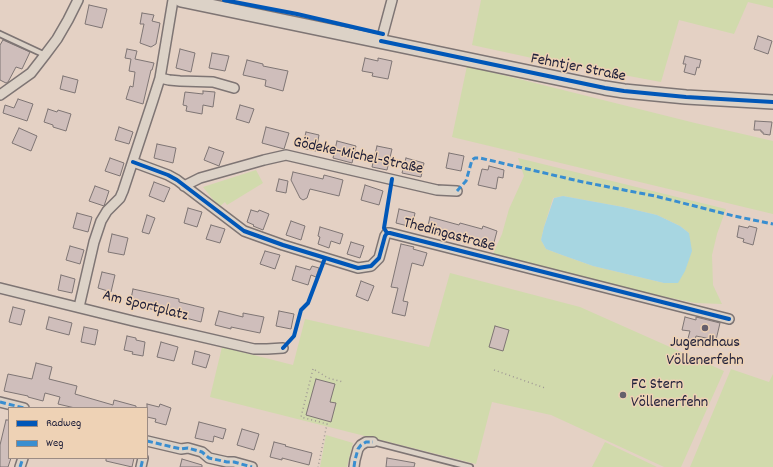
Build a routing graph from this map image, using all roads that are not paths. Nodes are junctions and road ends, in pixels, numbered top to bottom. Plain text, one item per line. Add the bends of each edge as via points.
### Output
1 (78, 0) edge
2 (173, 0) edge
3 (181, 0) edge
4 (392, 0) edge
5 (0, 34) edge
6 (381, 41) junction
7 (45, 55) junction
8 (160, 78) junction
9 (234, 88) dead end
10 (0, 95) edge
11 (773, 102) edge
12 (133, 162) junction
13 (184, 186) junction
14 (457, 191) dead end
15 (0, 288) edge
16 (79, 307) junction
17 (728, 319) dead end
18 (283, 348) dead end
19 (0, 402) edge
20 (20, 407) edge
21 (148, 442) edge
22 (373, 442) joint
23 (252, 467) edge
24 (354, 467) edge
25 (470, 467) edge

1 - 7 street
2 - 8 street
3 - 6 street, Fehntjer Straße
4 - 6 street
5 - 7 lane
6 - 11 street, Fehntjer Straße via 618,90 686,98
7 - 10 street via 31,74
8 - 9 street via 213,82
8 - 12 street
12 - 13 street, Thedingastraße via 168,175
12 - 16 street via 120,198 101,221
13 - 14 street, Gödeke-Michel-Straße via 200,178 286,155 437,190
13 - 17 street, Thedingastraße via 244,231 358,268 371,266 379,258 385,236 390,233
15 - 16 street, Am Sportplatz
16 - 18 street, Am Sportplatz via 254,349
19 - 20 street
21 - 23 street via 188,448 202,452 209,458
22 - 24 street via 361,445
22 - 25 lane

